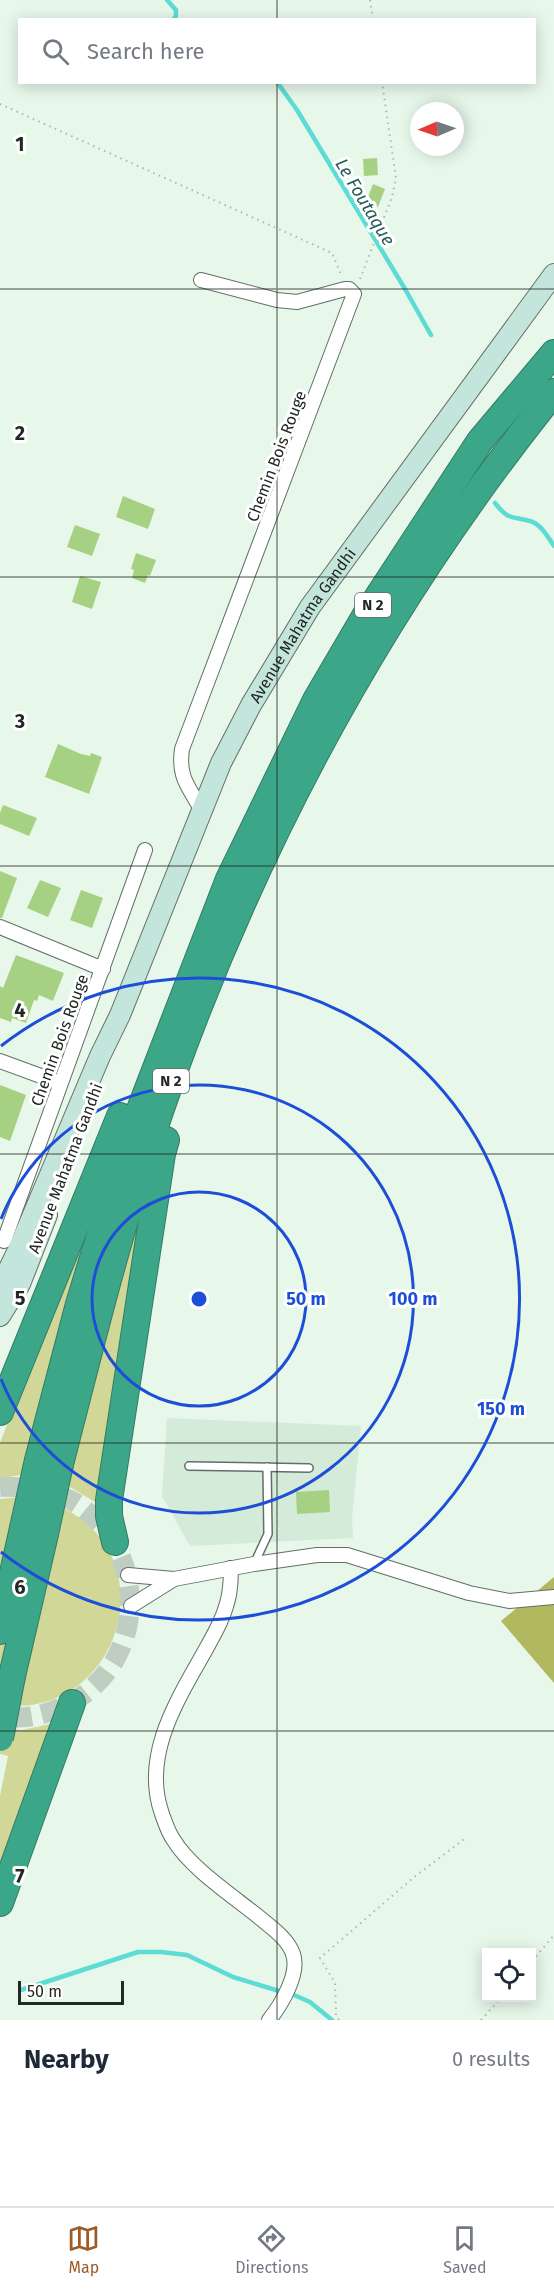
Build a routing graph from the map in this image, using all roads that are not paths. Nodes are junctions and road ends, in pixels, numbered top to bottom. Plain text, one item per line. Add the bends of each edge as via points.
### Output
1 (554, 274) edge
2 (201, 280) dead end
3 (554, 352) edge
4 (554, 392) edge
5 (333, 717) junction
6 (201, 809) junction
7 (145, 850) dead end
8 (229, 879) junction
9 (0, 927) edge
10 (103, 969) junction
11 (120, 1015) junction
12 (0, 1060) edge
13 (60, 1083) junction
14 (8, 1243) edge
15 (0, 1287) edge
16 (0, 1302) edge
17 (0, 1316) edge
18 (0, 1412) edge
19 (49, 1462) junction
20 (189, 1466) dead end
21 (267, 1467) junction
22 (309, 1468) dead end
23 (34, 1531) junction
24 (114, 1542) dead end
25 (254, 1564) junction
26 (230, 1568) junction
27 (128, 1575) dead end
28 (174, 1579) junction
29 (554, 1597) edge
30 (131, 1606) dead end
31 (0, 1631) edge
32 (72, 1703) dead end
33 (0, 1738) edge
34 (0, 1903) edge
35 (269, 2020) edge

1 - 6 main road, Avenue Mahatma Gandhi via 310,607 251,705
2 - 6 street, Chemin Bois Rouge via 297,302 345,289 354,294 182,749 180,765 184,779
3 - 8 highway, N 2 via 480,441 364,618 316,700
4 - 5 highway, N 2 via 434,553
5 - 19 highway, N 2 via 233,923 191,1027 150,1142
5 - 24 highway via 217,990 182,1083 162,1154 109,1500
6 - 11 main road, Avenue Mahatma Gandhi
7 - 10 street, Chemin Bois Rouge
8 - 18 highway via 202,919 167,998
8 - 19 highway, N 2 via 132,1130 79,1304
9 - 10 street
10 - 13 street, Chemin Bois Rouge
11 - 14 main road, Avenue Mahatma Gandhi
11 - 17 main road, Avenue Mahatma Gandhi via 35,1248 20,1284
12 - 13 street
13 - 14 street, Chemin Bois Rouge
14 - 15 main road, Avenue Mahatma Gandhi
14 - 16 main road, Avenue Mahatma Gandhi via 19,1267
19 - 23 highway, N 2, bridge
20 - 21 lane
21 - 22 lane
21 - 25 lane via 268,1534
23 - 31 highway, N 2
23 - 33 highway, N 2, bridge
25 - 26 street
25 - 29 street via 346,1555 489,1598 509,1601
26 - 28 street
26 - 35 street via 226,1612 162,1733 157,1795 172,1839 190,1860 284,1939 294,1955 294,1970 282,2004
27 - 28 street
28 - 30 street
32 - 34 highway

